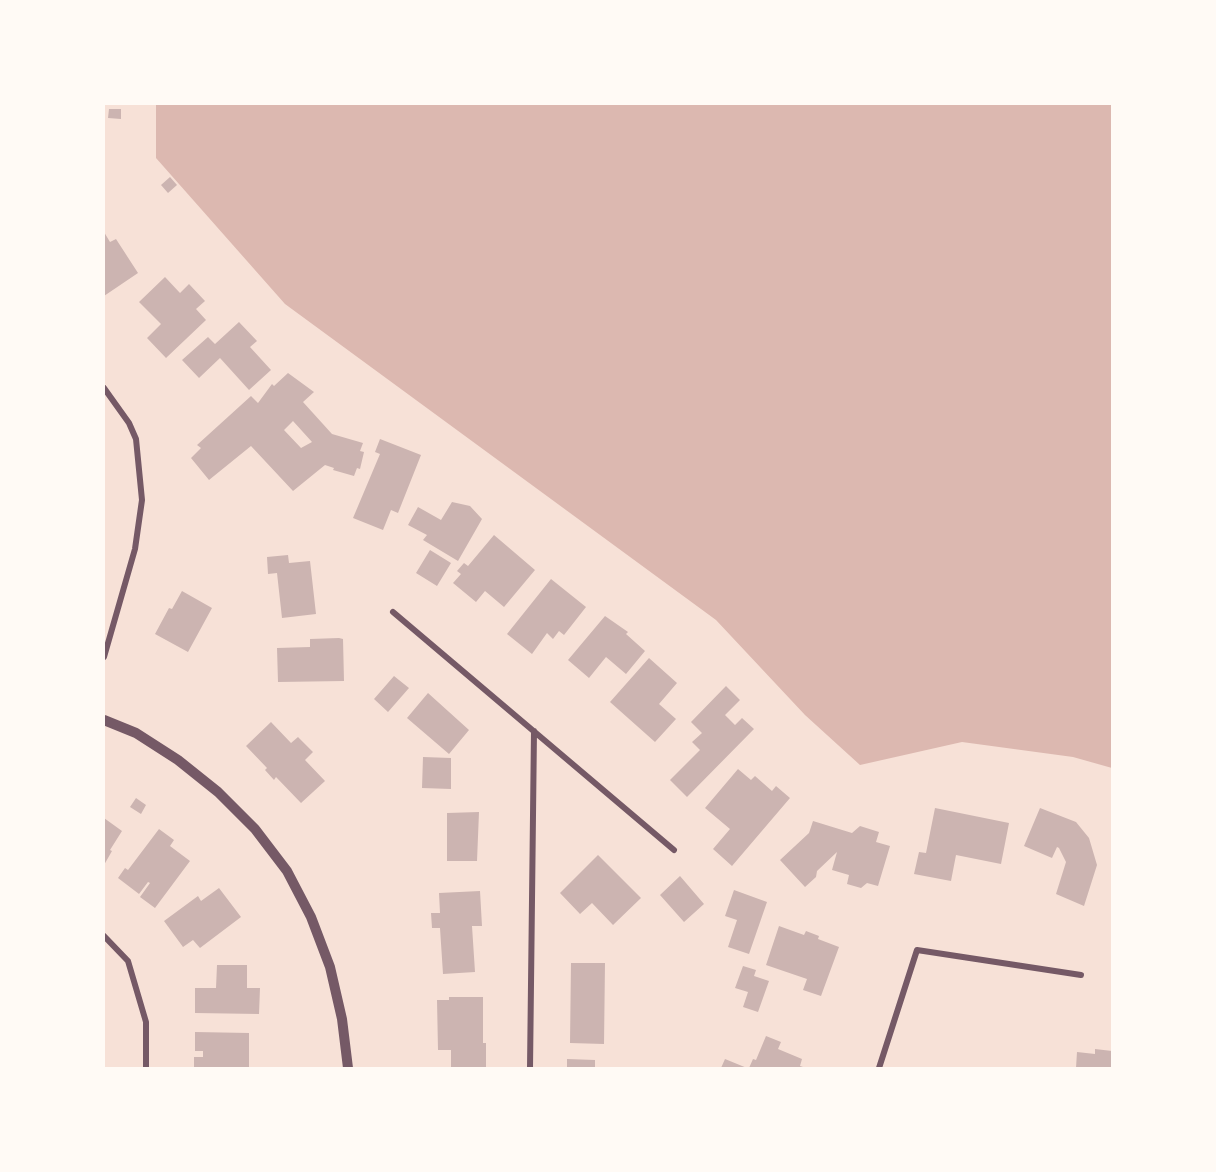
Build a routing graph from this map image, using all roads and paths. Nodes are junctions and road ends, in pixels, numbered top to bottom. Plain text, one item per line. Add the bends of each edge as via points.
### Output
1 (104, 388) edge
2 (393, 612) dead end
3 (104, 657) edge
4 (104, 720) edge
5 (534, 731) junction
6 (674, 850) dead end
7 (104, 936) edge
8 (1081, 975) dead end
9 (146, 1068) edge
10 (348, 1068) edge
11 (530, 1068) edge
12 (879, 1068) edge

1 - 3 street via 136,439 142,500 135,549
2 - 5 street
4 - 10 street via 136,733 218,792 255,829 287,871 311,917 330,967
5 - 6 street
5 - 11 street
7 - 9 street via 128,962 146,1022
8 - 12 street via 917,950

